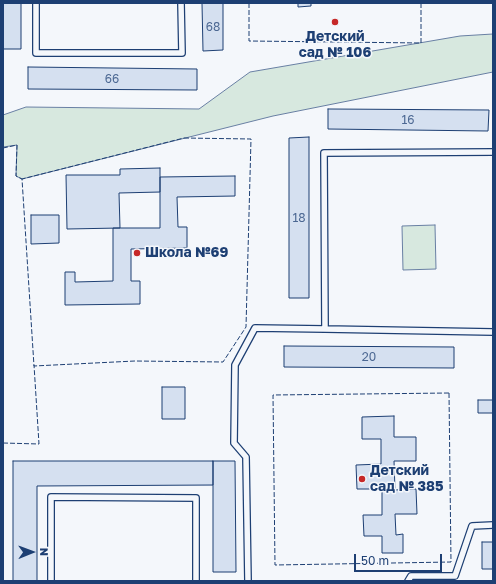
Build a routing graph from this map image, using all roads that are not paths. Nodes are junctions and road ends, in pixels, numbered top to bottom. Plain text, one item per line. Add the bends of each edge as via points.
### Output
1 (36, 3) edge
2 (181, 3) edge
3 (493, 152) edge
4 (325, 329) junction
5 (493, 332) edge
6 (493, 525) edge
7 (51, 581) edge
8 (196, 581) edge
9 (248, 581) edge
10 (408, 581) edge

1 - 2 lane via 36,53 182,53
3 - 4 lane via 324,153
4 - 5 lane
4 - 9 lane via 255,328 235,365 234,443 246,457
6 - 10 lane via 472,526 455,576 411,576
7 - 8 lane via 52,497 196,498

